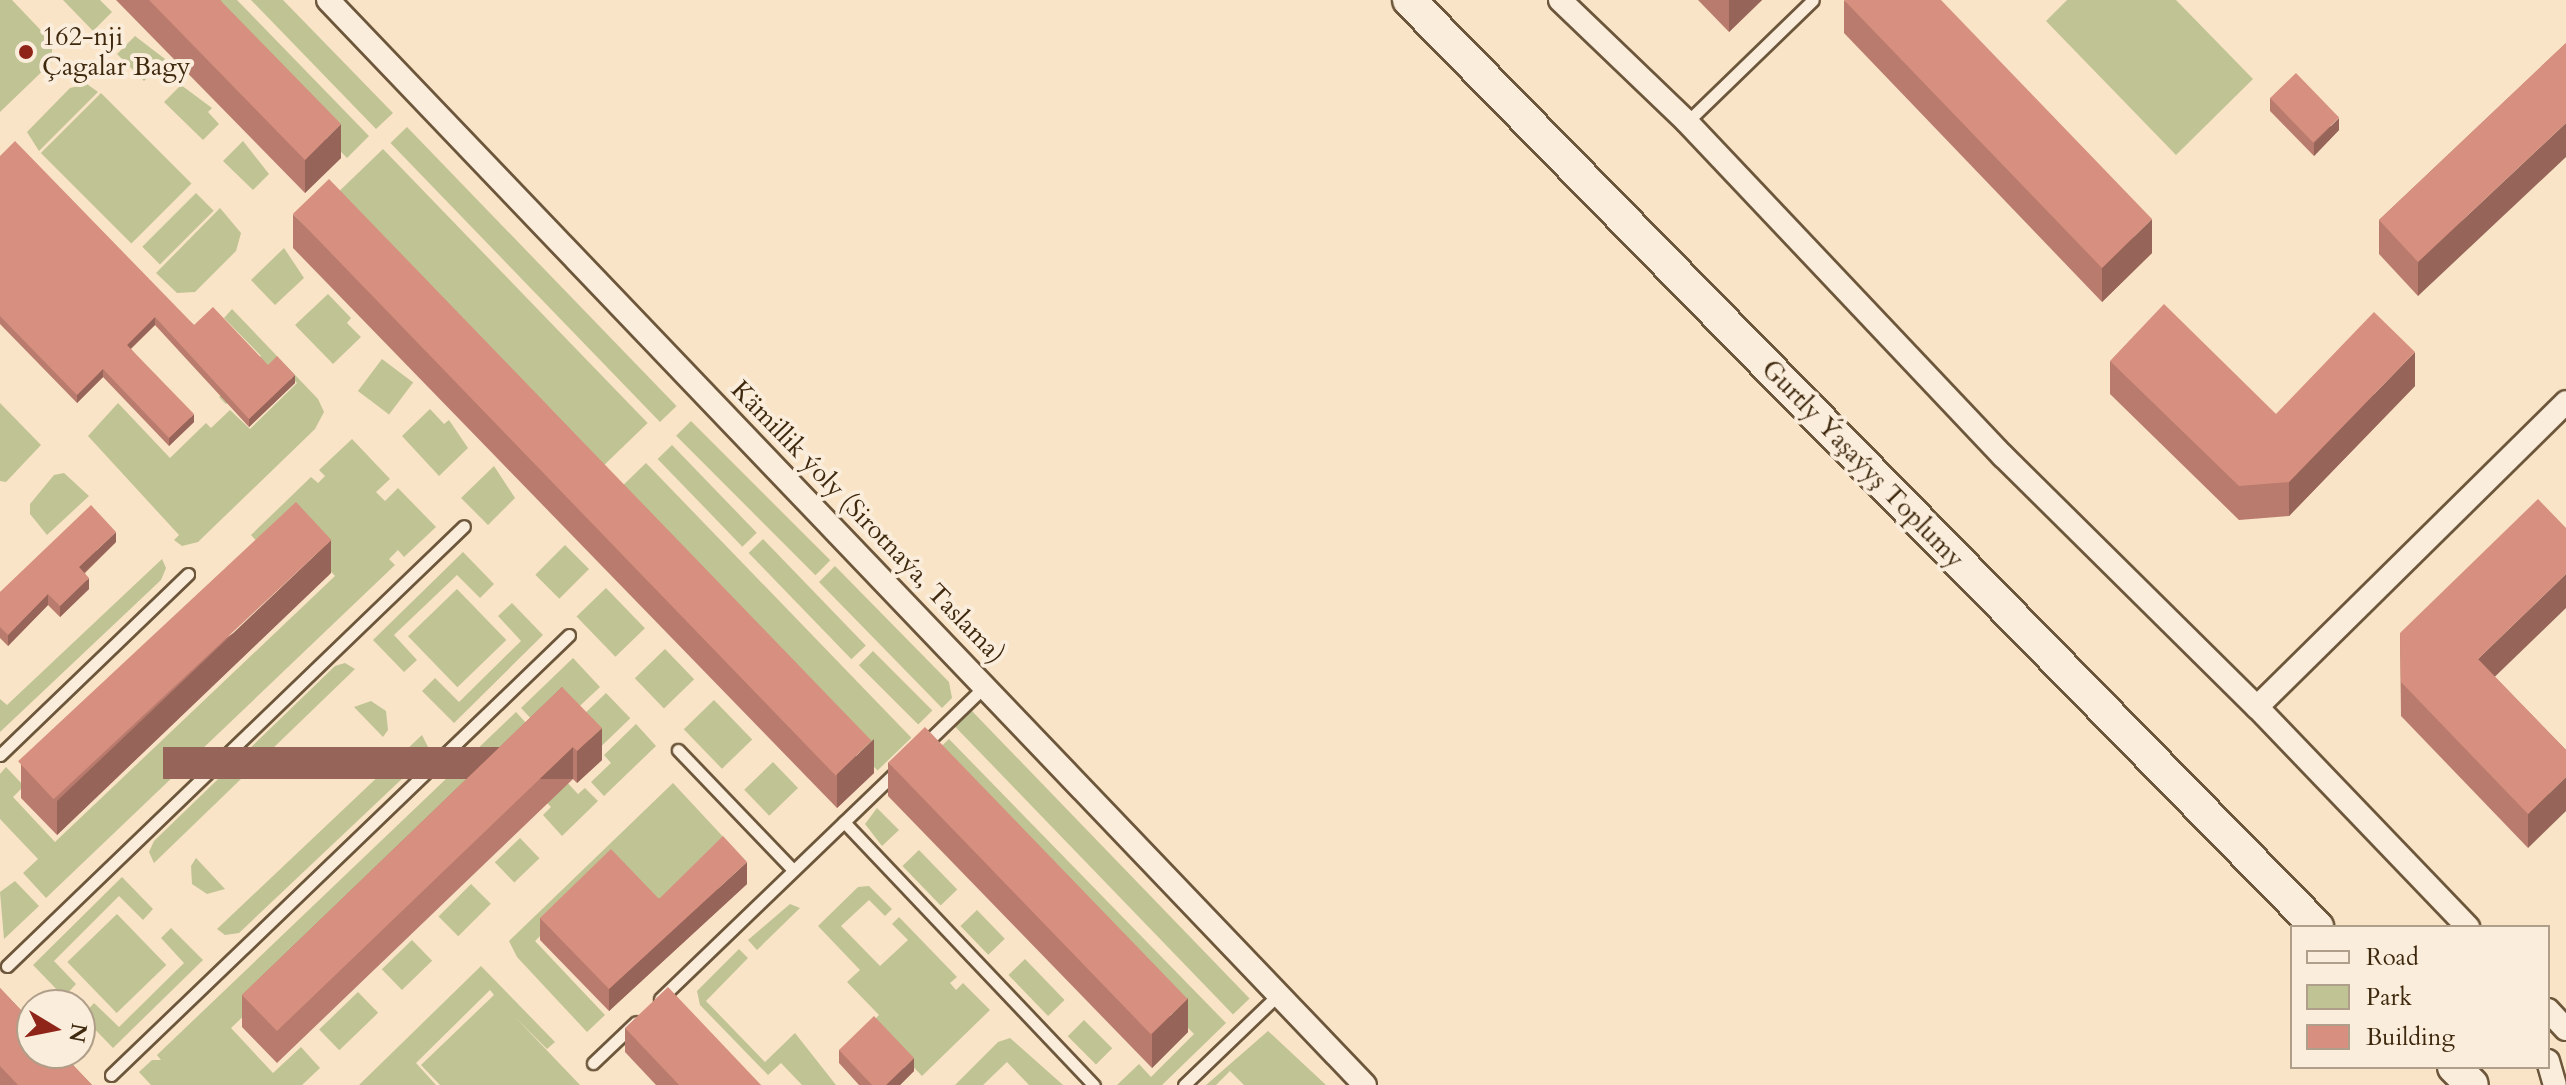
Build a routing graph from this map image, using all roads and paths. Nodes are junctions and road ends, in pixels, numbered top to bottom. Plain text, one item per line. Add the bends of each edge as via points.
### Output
1 (328, 0) edge
2 (1409, 0) edge
3 (1560, 0) edge
4 (1813, 0) edge
5 (1687, 122) junction
6 (2566, 402) edge
7 (464, 526) dead end
8 (188, 574) dead end
9 (569, 635) dead end
10 (985, 686) junction
11 (2257, 707) junction
12 (678, 750) dead end
13 (0, 755) edge
14 (844, 822) junction
15 (793, 870) junction
16 (2315, 925) edge
17 (2466, 925) edge
18 (7, 966) dead end
19 (1279, 994) junction
20 (2550, 1012) edge
21 (2566, 1029) edge
22 (593, 1063) dead end
23 (2456, 1069) edge
24 (111, 1075) dead end
25 (1094, 1085) edge
26 (1184, 1085) edge
27 (1365, 1085) edge
28 (2472, 1085) edge

1 - 10 street, Kämillik ýoly (Sirotnaýa, Taslama)
2 - 16 street, Gurtly Ýaşaýyş Toplumy
3 - 5 street
4 - 5 lane
5 - 11 street via 2003,456
6 - 11 street
7 - 18 lane
8 - 13 lane
9 - 24 lane
10 - 14 lane
10 - 19 street, Kämillik ýoly (Sirotnaýa, Taslama)
11 - 17 street
12 - 15 lane
14 - 15 lane
14 - 25 lane
15 - 22 lane
19 - 26 lane
19 - 27 street, Kämillik ýoly (Sirotnaýa, Taslama)
20 - 21 street
23 - 28 street

